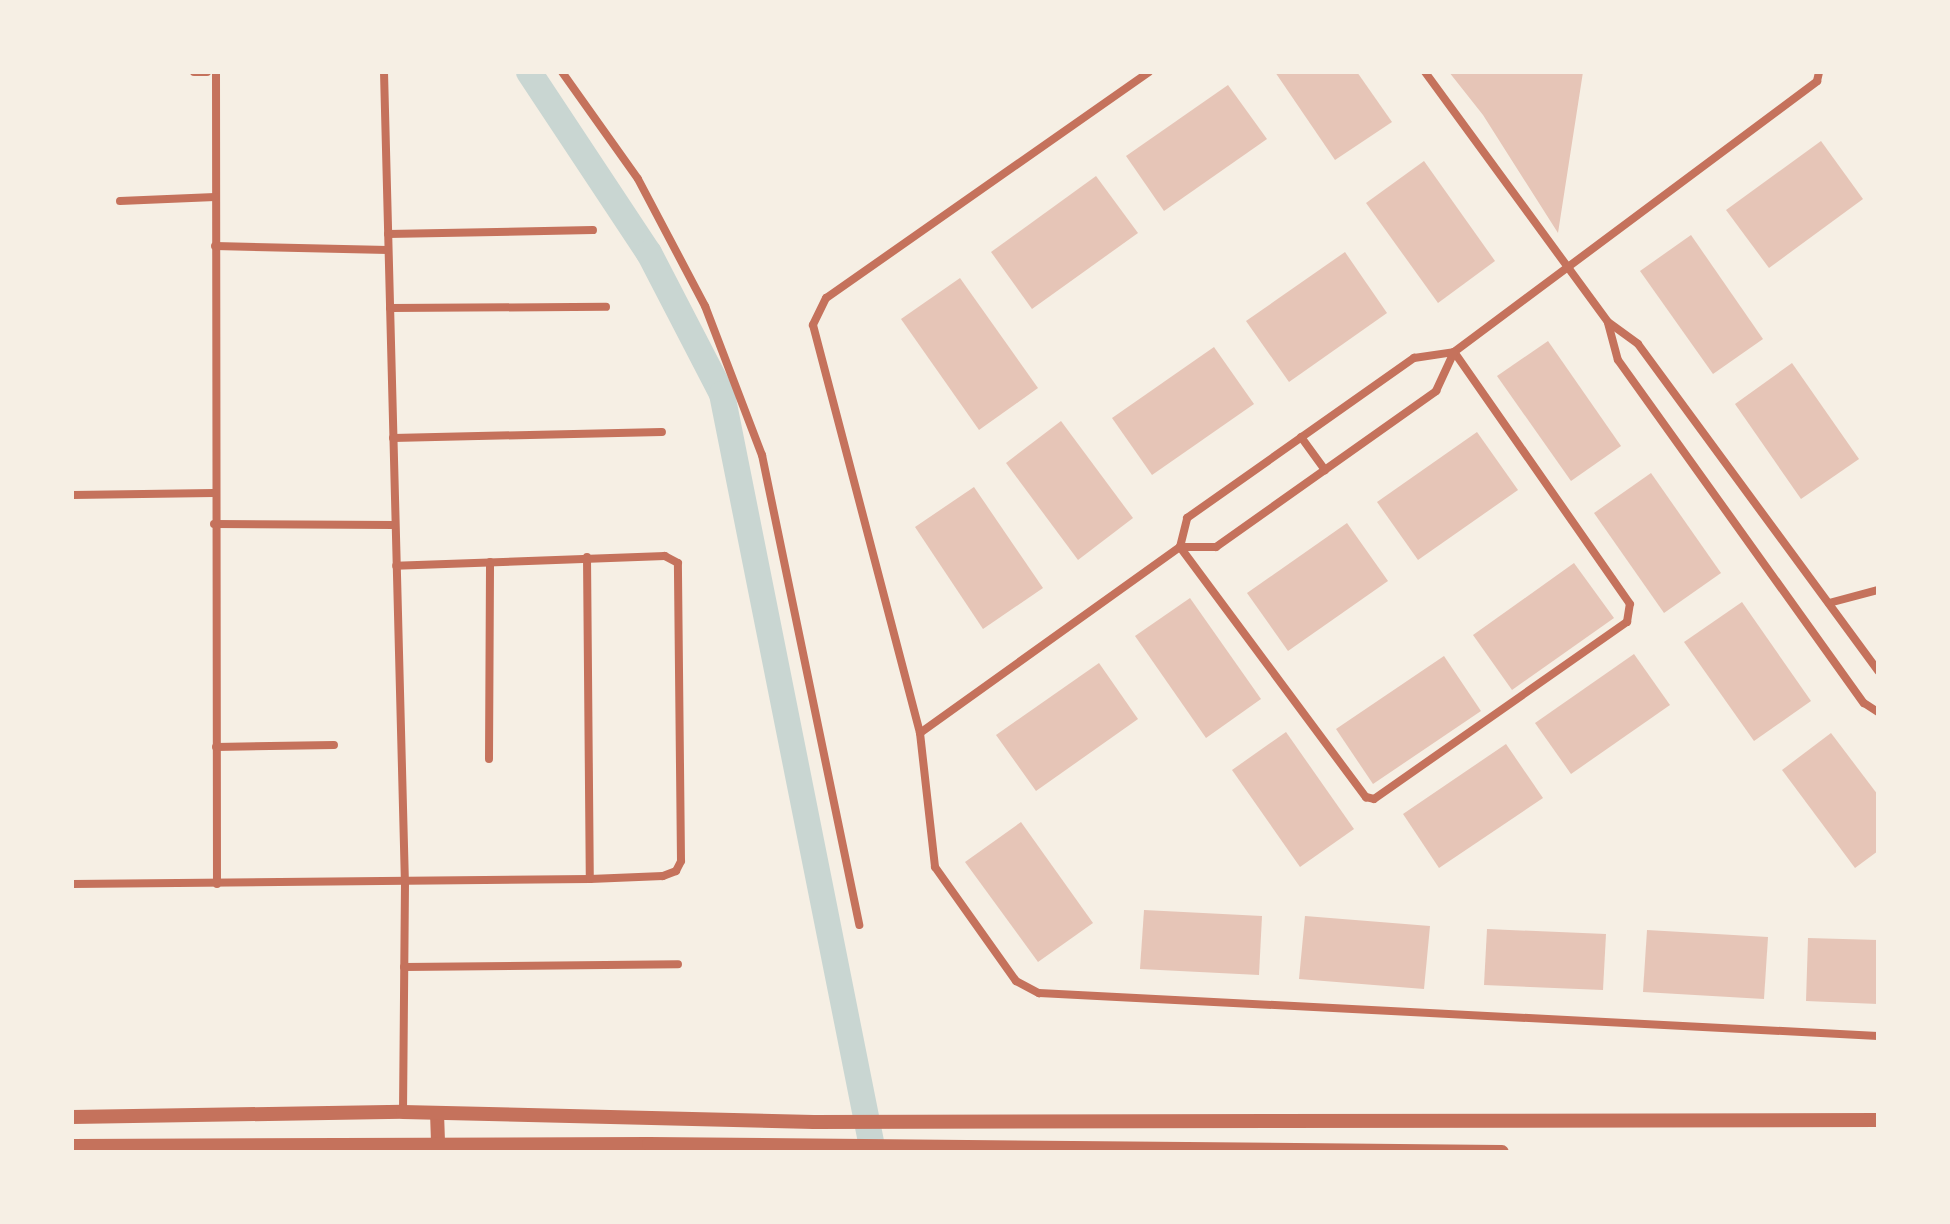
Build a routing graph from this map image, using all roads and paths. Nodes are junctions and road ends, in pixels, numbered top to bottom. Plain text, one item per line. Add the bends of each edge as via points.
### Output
1 (194, 72) edge
2 (207, 72) edge
3 (216, 72) edge
4 (384, 72) edge
5 (562, 72) edge
6 (1149, 72) edge
7 (1425, 72) edge
8 (1819, 72) edge
9 (215, 197) junction
10 (120, 201) dead end
11 (593, 230) dead end
12 (388, 234) junction
13 (215, 246) junction
14 (388, 250) junction
15 (1567, 269) junction
16 (606, 307) dead end
17 (390, 308) junction
18 (1608, 322) junction
19 (1454, 352) junction
20 (662, 432) dead end
21 (1301, 437) junction
22 (393, 438) junction
23 (1325, 470) junction
24 (214, 493) junction
25 (72, 495) edge
26 (214, 524) junction
27 (395, 525) junction
28 (1180, 547) junction
29 (587, 557) junction
30 (490, 562) junction
31 (396, 566) junction
32 (1878, 590) edge
33 (1829, 603) junction
34 (1878, 671) edge
35 (1878, 712) edge
36 (920, 733) junction
37 (334, 745) dead end
38 (216, 747) junction
39 (489, 759) dead end
40 (590, 879) junction
41 (405, 883) junction
42 (72, 884) edge
43 (217, 884) junction
44 (859, 925) dead end
45 (678, 964) dead end
46 (404, 967) junction
47 (1878, 1036) edge
48 (403, 1112) junction
49 (437, 1113) junction
50 (72, 1117) edge
51 (1878, 1120) edge
52 (438, 1144) junction
53 (72, 1146) edge
54 (587, 1148) edge
55 (958, 1149) edge
56 (1502, 1152) edge

1 - 2 street
3 - 9 street
4 - 12 street
5 - 44 street via 638,179 690,278 762,455
6 - 36 street via 826,298 815,312 813,325
7 - 15 street
8 - 15 street via 1817,81
9 - 10 street
9 - 13 street
11 - 12 street
12 - 14 street
13 - 14 street
13 - 24 street
14 - 17 street
15 - 18 street
15 - 19 street
16 - 17 street
17 - 22 street
18 - 33 street via 1638,344
18 - 35 street via 1618,360 1864,703
19 - 21 street via 1414,358
19 - 23 street via 1436,391
19 - 28 street via 1630,604 1627,622 1374,799 1366,797
20 - 22 street
21 - 23 street
21 - 28 street via 1187,518
22 - 27 street
23 - 28 street via 1216,547
24 - 25 street
24 - 26 street
26 - 27 street
26 - 38 street
27 - 31 street
28 - 36 street
29 - 30 street
29 - 40 street
29 - 40 street via 665,556 681,569 681,861 670,875
30 - 31 street
30 - 39 street
31 - 41 street
32 - 33 street
33 - 34 street
36 - 47 street via 935,867 1027,991
37 - 38 street
38 - 43 street
40 - 41 street
41 - 43 street
41 - 46 street
42 - 43 street
45 - 46 street
46 - 48 street
48 - 49 street
48 - 50 street
49 - 51 street via 814,1122
49 - 52 street
52 - 53 street
52 - 54 street
54 - 55 street
55 - 56 street

